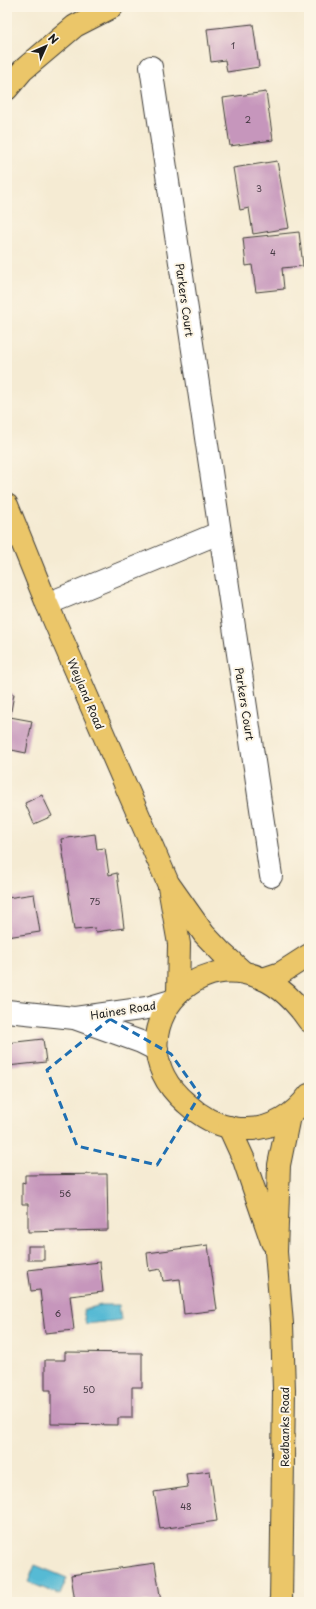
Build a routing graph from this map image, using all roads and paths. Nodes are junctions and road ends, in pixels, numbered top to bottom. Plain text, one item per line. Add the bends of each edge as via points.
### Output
1 (112, 7) edge
2 (151, 67) dead end
3 (7, 89) edge
4 (7, 505) edge
5 (219, 533) junction
6 (47, 604) junction
7 (271, 876) dead end
8 (168, 883) junction
9 (309, 955) edge
10 (253, 976) junction
11 (175, 997) junction
12 (7, 1011) edge
13 (74, 1018) junction
14 (309, 1021) edge
15 (157, 1050) junction
16 (301, 1106) edge
17 (229, 1127) junction
18 (276, 1252) junction
19 (281, 1602) edge

1 - 3 main road via 74,26 23,70
2 - 5 street, Parkers Court
4 - 6 main road, Weyland Road
5 - 6 street
5 - 7 street, Parkers Court
6 - 8 main road, Weyland Road
8 - 10 main road, Weyland Road via 204,934
8 - 11 main road, Weyland Road via 178,944
9 - 10 main road via 281,973
10 - 11 main road via 222,972 207,975 191,983
10 - 14 main road, Weyland Road via 276,986 301,1009
11 - 13 street, Haines Road via 147,1008
11 - 15 main road via 162,1018
12 - 13 street, Haines Road
13 - 15 street, Haines Road
15 - 17 main road via 160,1066 168,1084 182,1100 197,1113
16 - 17 main road via 274,1124 257,1129
16 - 18 main road, Redbanks Road via 279,1165
17 - 18 main road, Redbanks Road via 244,1160
18 - 19 main road, Redbanks Road via 284,1390

